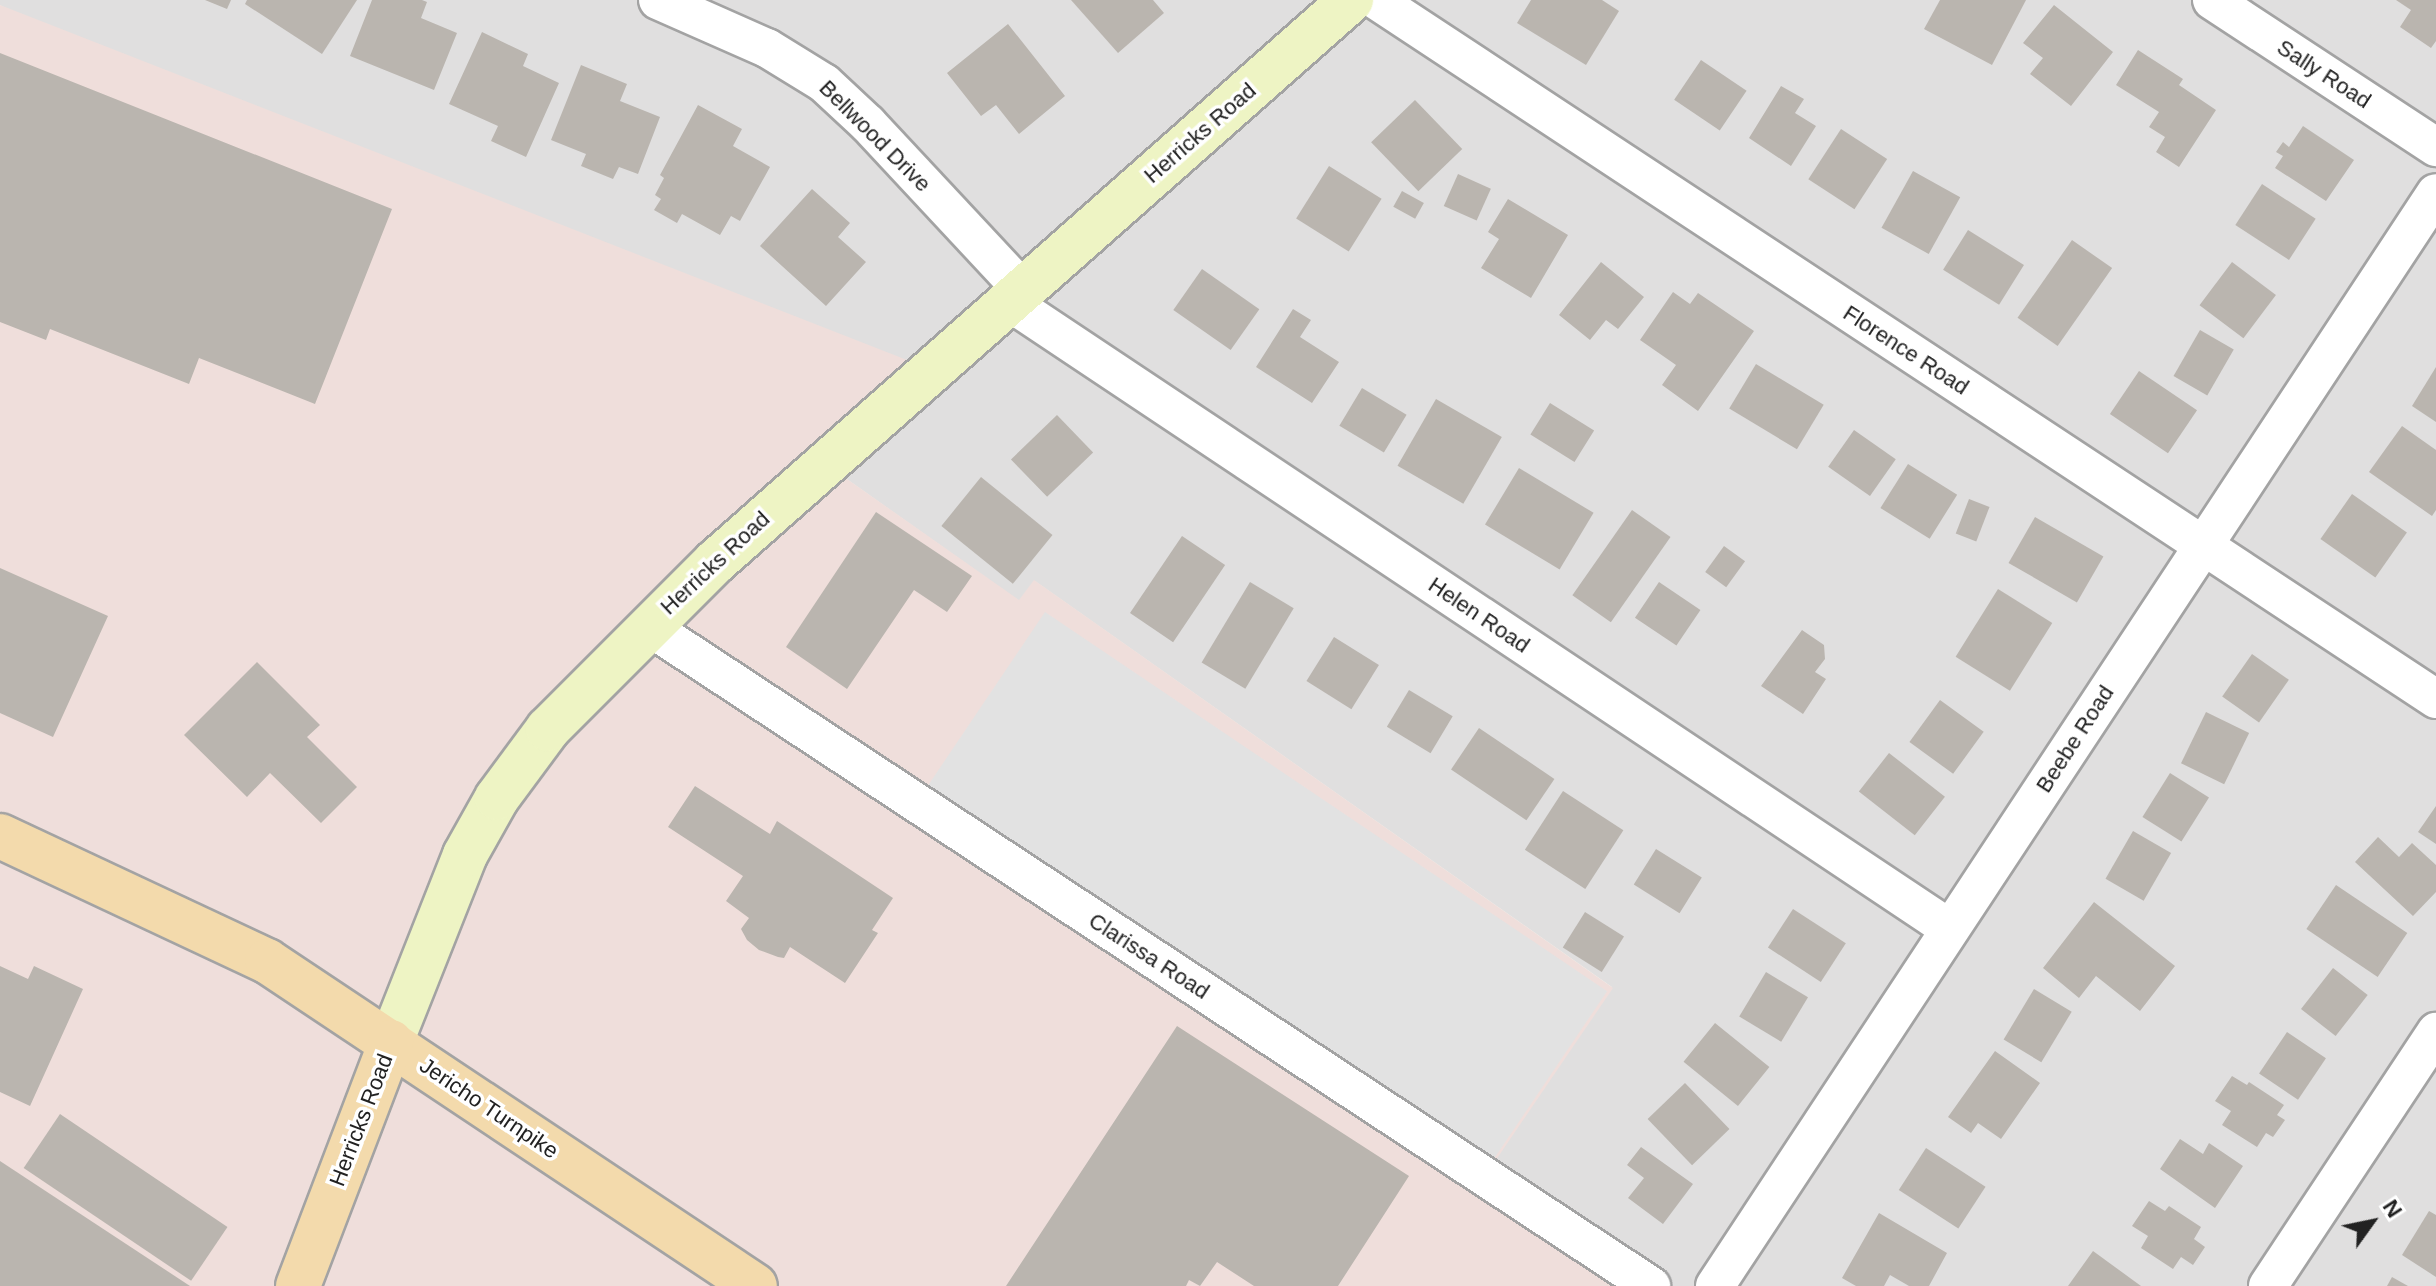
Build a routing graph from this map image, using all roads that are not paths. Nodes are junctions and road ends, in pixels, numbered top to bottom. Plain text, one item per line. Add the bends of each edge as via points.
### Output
1 (658, 0) edge
2 (1351, 0) edge
3 (1376, 0) edge
4 (2212, 0) edge
5 (2436, 147) edge
6 (2436, 193) edge
7 (1015, 295) junction
8 (2203, 546) junction
9 (648, 626) junction
10 (2436, 699) edge
11 (0, 836) edge
12 (1950, 929) junction
13 (2436, 1032) edge
14 (391, 1042) junction
15 (298, 1286) edge
16 (755, 1286) edge
17 (1651, 1286) edge
18 (1715, 1286) edge
19 (2268, 1286) edge

1 - 7 street, Bellwood Drive via 788,58 824,83 868,124
2 - 7 main road, Herricks Road
3 - 8 street, Florence Road
4 - 5 street, Sally Road
6 - 8 street, Beebe Road
7 - 9 main road, Herricks Road
7 - 12 street, Helen Road
8 - 10 street, Florence Road
8 - 12 street, Beebe Road
9 - 14 main road, Herricks Road via 548,729 497,798 465,855
9 - 17 street, Clarissa Road
11 - 14 main road, Jericho Turnpike via 267,961
12 - 18 street, Beebe Road
13 - 19 street
14 - 15 main road, Herricks Road
14 - 16 main road, Jericho Turnpike

